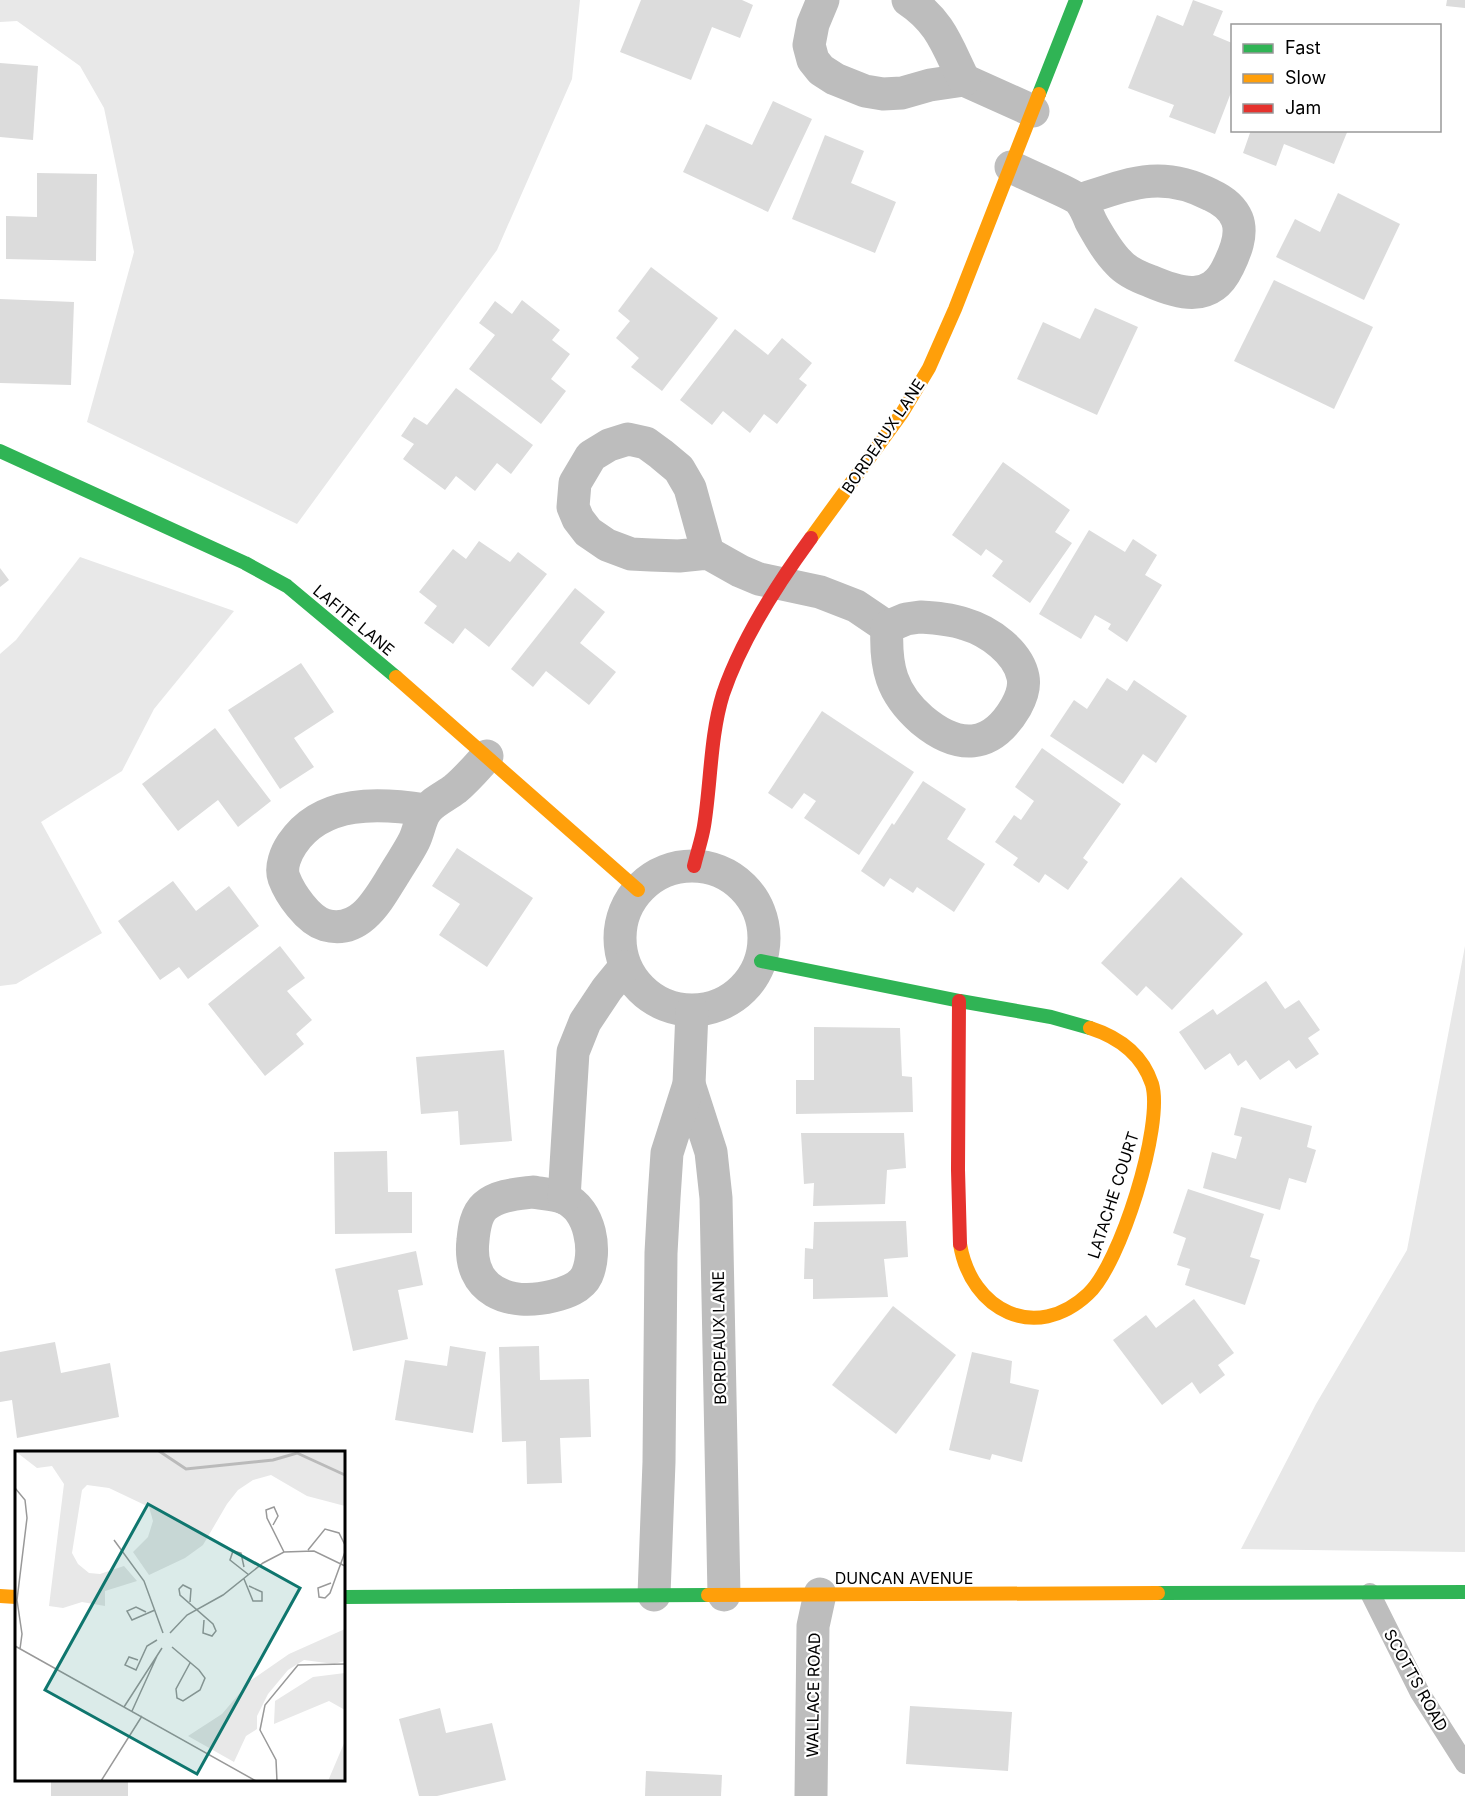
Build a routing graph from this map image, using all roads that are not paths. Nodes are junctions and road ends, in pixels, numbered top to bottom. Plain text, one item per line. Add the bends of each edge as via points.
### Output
1 (823, 0) edge
2 (908, 0) edge
3 (1076, 0) edge
4 (964, 80) junction
5 (1033, 111) junction
6 (1011, 167) junction
7 (1080, 200) junction
8 (0, 451) edge
9 (708, 553) dead end
10 (777, 584) junction
11 (887, 627) dead end
12 (487, 756) junction
13 (426, 810) dead end
14 (694, 866) junction
15 (638, 890) junction
16 (761, 961) junction
17 (625, 967) junction
18 (959, 1001) junction
19 (692, 1011) junction
20 (689, 1084) junction
21 (564, 1198) dead end
22 (1465, 1592) edge
23 (1370, 1593) junction
24 (820, 1594) junction
25 (654, 1595) junction
26 (724, 1595) junction
27 (0, 1596) edge
28 (345, 1596) edge
29 (15, 1597) edge
30 (1465, 1764) edge
31 (811, 1796) edge

1 - 4 street via 809,45 813,60 836,79 883,94
2 - 4 street via 936,24
3 - 5 street, BORDEAUX LANE
4 - 5 street
5 - 6 street, BORDEAUX LANE
6 - 7 street
6 - 10 street, BORDEAUX LANE via 929,368 902,413
7 - 7 street via 1121,266 1168,289 1188,293 1204,290 1217,283 1234,255 1240,230 1237,218 1223,201 1198,188 1176,181 1139,182
8 - 12 street, LAFITE LANE via 287,586
9 - 10 street via 740,571
10 - 11 street via 820,592 856,606
10 - 14 street, BORDEAUX LANE via 723,695 704,828
12 - 13 street via 456,788
12 - 15 street, LAFITE LANE
14 - 15 street via 672,869 651,878
14 - 16 street via 716,870 738,882 754,901 765,941
15 - 17 street via 626,909 620,932
16 - 18 street, LATACHE COURT
16 - 19 street via 738,995 714,1007
17 - 19 street via 651,998 670,1008
17 - 21 street via 585,1022 573,1052
18 - 18 street, LATACHE COURT via 957,1165 963,1257 988,1301 1005,1313 1024,1317 1065,1311 1097,1285 1119,1241 1155,1116 1151,1082 1133,1051 1095,1029
19 - 20 street, BORDEAUX LANE
20 - 25 street, BORDEAUX LANE via 667,1153 664,1187
20 - 26 street, BORDEAUX LANE via 711,1152 716,1198
22 - 23 street, DUNCAN AVENUE
23 - 24 street, DUNCAN AVENUE
23 - 30 lane, SCOTTS ROAD via 1420,1693
24 - 26 street, DUNCAN AVENUE
24 - 31 street, WALLACE ROAD via 813,1626
25 - 26 street, DUNCAN AVENUE
25 - 28 street, DUNCAN AVENUE
27 - 29 street

